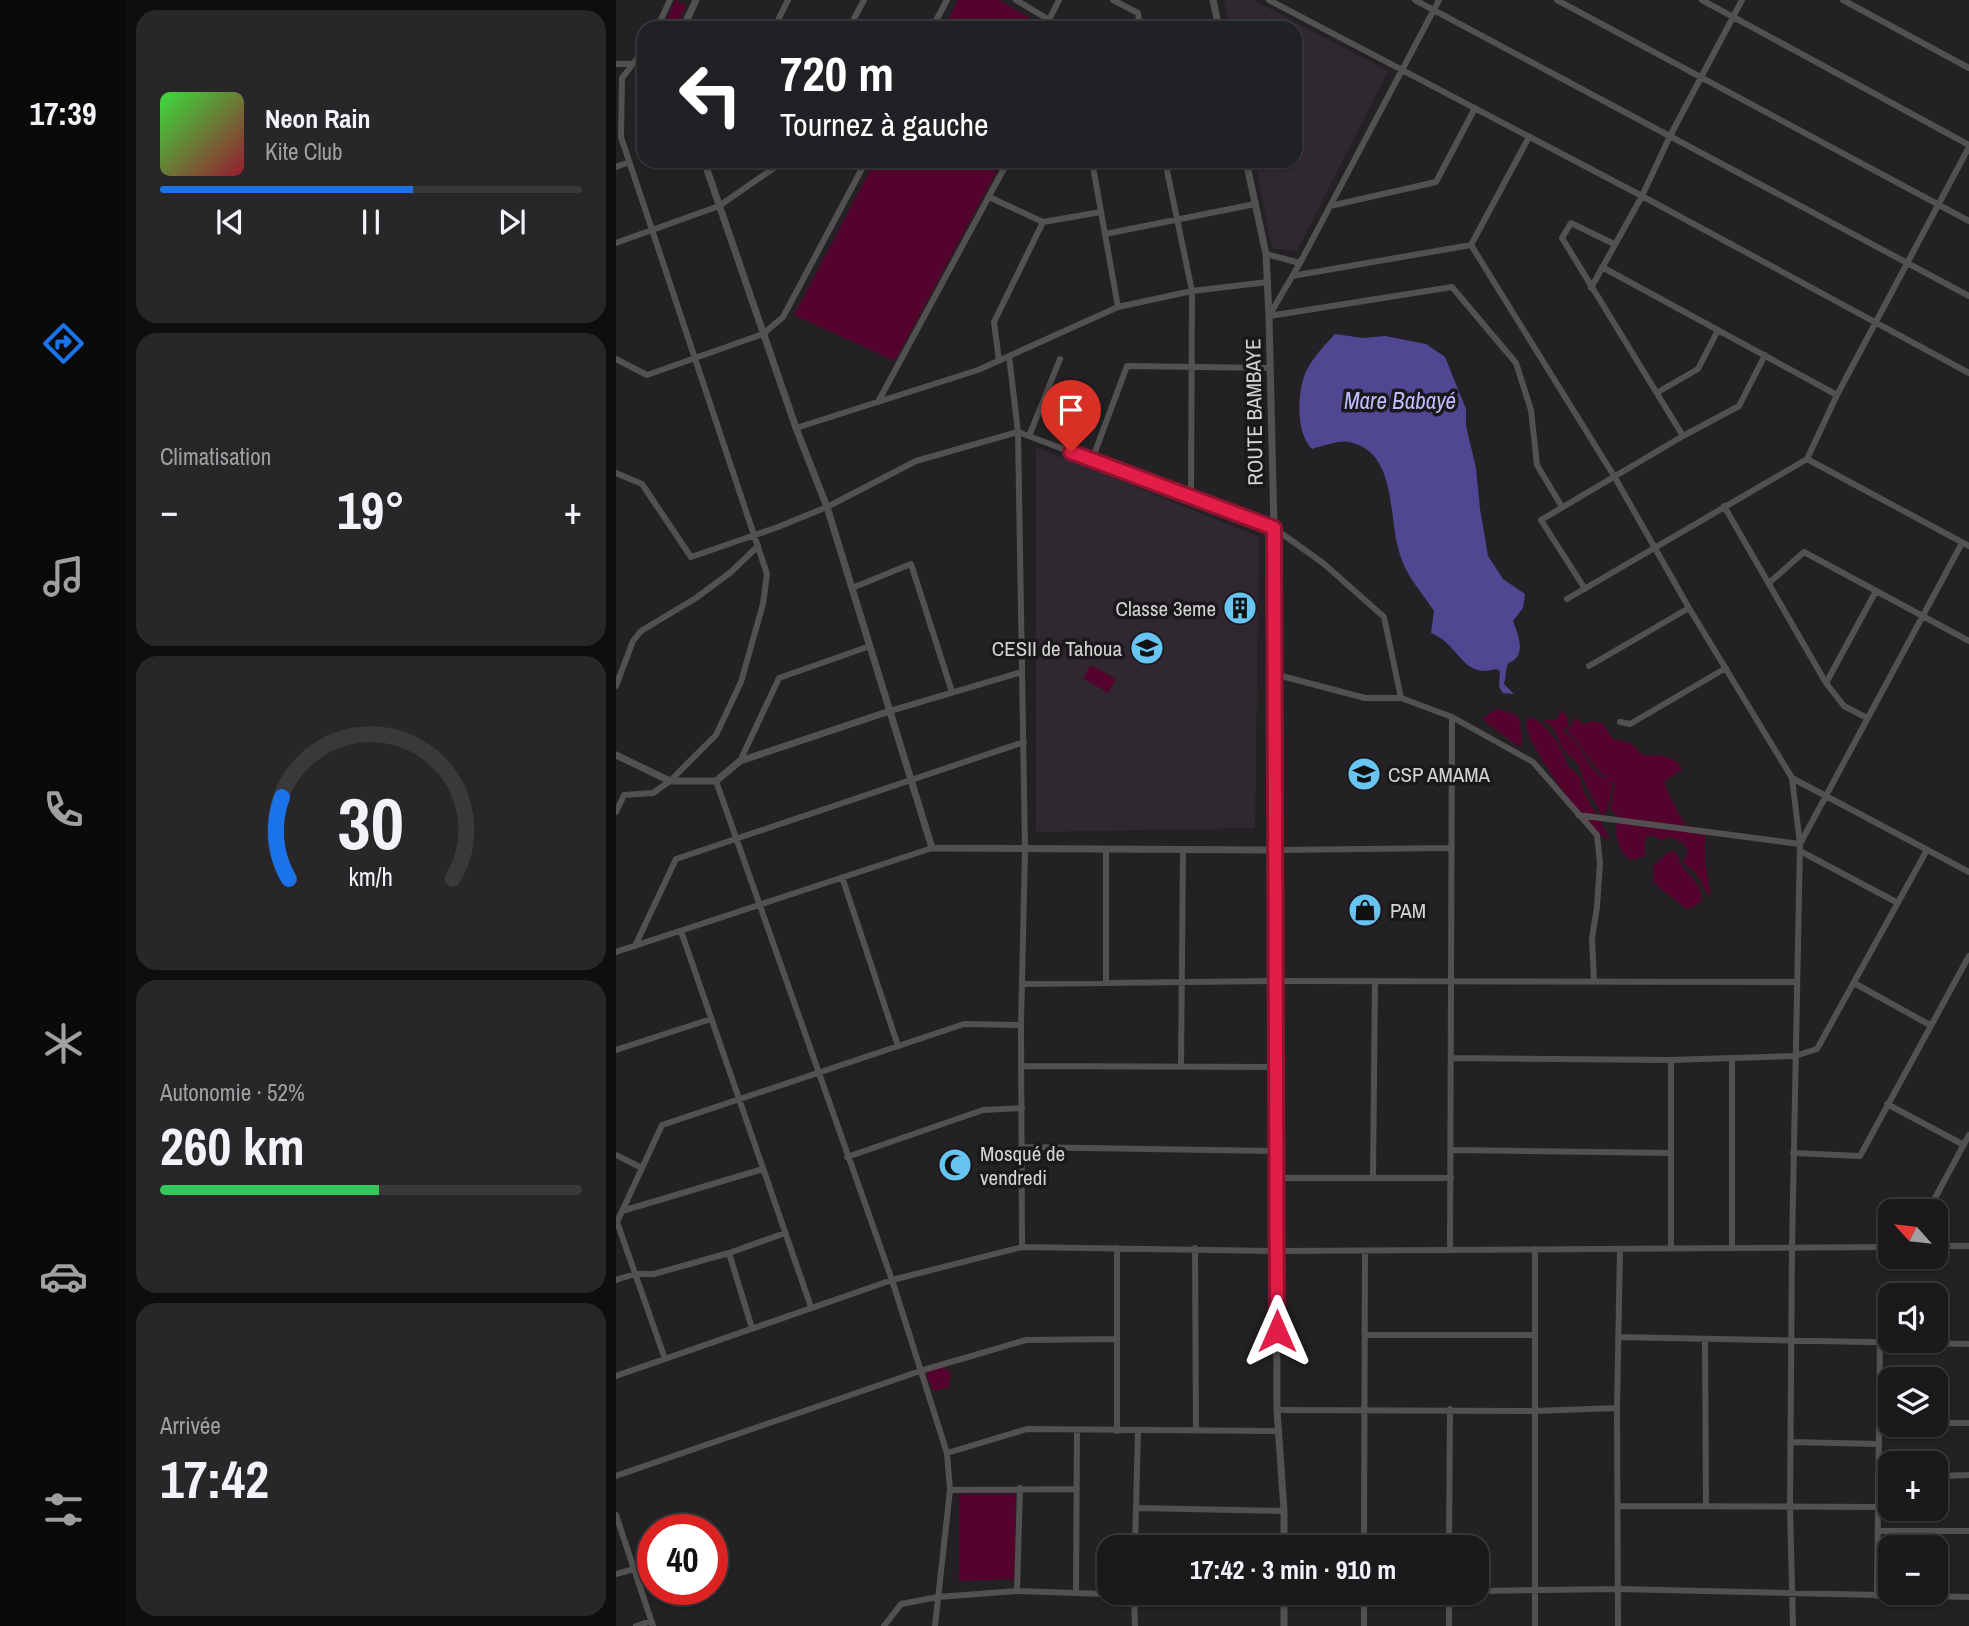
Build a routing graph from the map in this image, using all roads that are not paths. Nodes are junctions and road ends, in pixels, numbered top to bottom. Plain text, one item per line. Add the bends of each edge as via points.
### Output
1 (670, 0) edge
2 (696, 0) edge
3 (788, 0) edge
4 (864, 0) edge
5 (947, 0) edge
6 (1016, 0) edge
7 (1059, 0) edge
8 (1113, 0) edge
9 (1213, 0) edge
10 (1269, 0) edge
11 (1415, 0) edge
12 (1439, 0) edge
13 (1557, 0) edge
14 (1702, 0) edge
15 (1742, 0) edge
16 (1843, 0) edge
17 (1127, 3) edge
18 (1434, 10) junction
19 (1734, 16) junction
20 (1049, 20) joint
21 (660, 21) edge
22 (686, 21) edge
23 (778, 21) edge
24 (853, 21) edge
25 (936, 21) edge
26 (1139, 21) edge
27 (1218, 21) edge
28 (637, 58) edge
29 (616, 64) edge
30 (631, 64) junction
31 (637, 64) edge
32 (1969, 68) edge
33 (1402, 70) junction
34 (1702, 76) junction
35 (1475, 108) junction
36 (1671, 136) junction
37 (618, 137) edge
38 (1529, 137) junction
39 (1969, 146) edge
40 (629, 162) junction
41 (616, 167) edge
42 (706, 168) edge
43 (773, 168) edge
44 (862, 168) edge
45 (1004, 168) edge
46 (1093, 168) edge
47 (1166, 168) edge
48 (1247, 168) edge
49 (1642, 196) junction
50 (989, 197) junction
51 (1255, 204) junction
52 (1938, 205) junction
53 (719, 206) junction
54 (1330, 206) junction
55 (1101, 212) junction
56 (1177, 219) junction
57 (1969, 221) edge
58 (1043, 222) junction
59 (651, 230) junction
60 (1105, 234) junction
61 (616, 243) edge
62 (1471, 244) junction
63 (1614, 244) junction
64 (1266, 254) junction
65 (1908, 262) junction
66 (1300, 263) junction
67 (1602, 267) junction
68 (1292, 276) junction
69 (1268, 282) junction
70 (1591, 288) junction
71 (1192, 291) junction
72 (1969, 296) edge
73 (1118, 307) junction
74 (1269, 316) junction
75 (1875, 323) junction
76 (1718, 330) junction
77 (763, 334) junction
78 (1765, 355) junction
79 (1009, 356) junction
80 (696, 357) junction
81 (616, 359) edge
82 (1060, 359) dead end
83 (999, 360) junction
84 (1191, 367) junction
85 (1269, 368) junction
86 (1969, 373) edge
87 (1658, 392) junction
88 (1838, 395) junction
89 (878, 402) junction
90 (796, 428) junction
91 (1018, 432) junction
92 (1028, 436) junction
93 (1683, 436) junction
94 (1807, 459) junction
95 (1092, 460) junction
96 (616, 473) edge
97 (1614, 476) junction
98 (1191, 497) junction
99 (1724, 506) junction
100 (827, 507) junction
101 (1562, 507) junction
102 (1274, 528) junction
103 (753, 535) junction
104 (1966, 545) edge
105 (758, 546) junction
106 (1655, 547) junction
107 (1769, 582) junction
108 (852, 588) junction
109 (1585, 589) junction
110 (1876, 591) junction
111 (1567, 599) dead end
112 (1689, 608) junction
113 (1924, 616) junction
114 (1969, 640) edge
115 (870, 646) junction
116 (1589, 666) dead end
117 (1726, 668) junction
118 (1022, 672) junction
119 (1275, 674) junction
120 (1826, 683) junction
121 (616, 686) edge
122 (952, 692) junction
123 (1401, 698) junction
124 (890, 711) junction
125 (1452, 717) junction
126 (1867, 718) junction
127 (1620, 722) dead end
128 (1024, 742) junction
129 (616, 755) edge
130 (740, 761) junction
131 (1792, 778) junction
132 (912, 780) junction
133 (670, 781) junction
134 (716, 781) junction
135 (1826, 796) junction
136 (616, 812) edge
137 (1578, 815) junction
138 (738, 838) junction
139 (1800, 847) junction
140 (932, 848) junction
141 (1451, 848) junction
142 (1026, 849) junction
143 (1106, 849) junction
144 (1183, 849) junction
145 (1927, 849) junction
146 (1275, 850) junction
147 (1969, 872) edge
148 (842, 877) junction
149 (1898, 903) junction
150 (761, 906) junction
151 (681, 931) junction
152 (635, 946) junction
153 (616, 952) edge
154 (1969, 956) edge
155 (1276, 981) junction
156 (1375, 981) junction
157 (1451, 981) junction
158 (1594, 981) junction
159 (1182, 982) junction
160 (1797, 982) junction
161 (1106, 983) junction
162 (1854, 983) junction
163 (1023, 984) junction
164 (711, 1019) junction
165 (1021, 1025) junction
166 (1930, 1025) junction
167 (898, 1046) junction
168 (616, 1050) edge
169 (1795, 1056) junction
170 (1451, 1058) junction
171 (1732, 1058) junction
172 (1671, 1060) junction
173 (1021, 1066) junction
174 (1181, 1066) junction
175 (1276, 1067) junction
176 (818, 1073) junction
177 (739, 1099) junction
178 (1887, 1104) junction
179 (1021, 1108) junction
180 (1969, 1135) edge
181 (1964, 1145) junction
182 (1022, 1147) junction
183 (1451, 1150) junction
184 (1276, 1152) junction
185 (1671, 1153) junction
186 (1793, 1153) junction
187 (616, 1155) edge
188 (847, 1157) junction
189 (642, 1168) junction
190 (763, 1169) junction
191 (1276, 1178) junction
192 (1373, 1178) junction
193 (1451, 1178) junction
194 (1935, 1199) edge
195 (622, 1211) junction
196 (785, 1233) junction
197 (1948, 1246) edge
198 (1969, 1246) edge
199 (1022, 1247) junction
200 (1791, 1247) junction
201 (1878, 1247) edge
202 (1117, 1248) junction
203 (1195, 1248) junction
204 (1671, 1248) junction
205 (1732, 1248) junction
206 (1535, 1249) junction
207 (1620, 1249) junction
208 (1450, 1250) junction
209 (1277, 1251) junction
210 (1365, 1251) junction
211 (729, 1253) junction
212 (635, 1275) junction
213 (616, 1280) edge
214 (892, 1280) junction
215 (811, 1307) junction
216 (752, 1328) junction
217 (1365, 1335) junction
218 (1535, 1335) junction
219 (1618, 1337) junction
220 (1117, 1339) junction
221 (1705, 1339) junction
222 (1791, 1341) junction
223 (1878, 1342) edge
224 (1948, 1344) edge
225 (1969, 1344) edge
226 (665, 1359) junction
227 (920, 1371) junction
228 (616, 1376) edge
229 (1616, 1408) junction
230 (1450, 1409) junction
231 (1277, 1410) junction
232 (1365, 1410) junction
233 (1535, 1411) junction
234 (1948, 1423) edge
235 (1969, 1423) edge
236 (1077, 1430) junction
237 (1196, 1430) junction
238 (1117, 1431) junction
239 (1138, 1431) junction
240 (1279, 1431) junction
241 (1879, 1437) edge
242 (1790, 1442) junction
243 (1879, 1444) junction
244 (1879, 1451) edge
245 (947, 1453) junction
246 (1969, 1475) edge
247 (616, 1476) edge
248 (1948, 1476) edge
249 (1020, 1488) junction
250 (1077, 1489) junction
251 (950, 1490) junction
252 (1618, 1506) junction
253 (1706, 1506) junction
254 (1790, 1507) junction
255 (1878, 1507) edge
256 (1136, 1508) junction
257 (1284, 1511) junction
258 (616, 1515) edge
259 (1878, 1521) edge
260 (1878, 1531) junction
261 (1969, 1531) edge
262 (1135, 1535) edge
263 (1284, 1535) edge
264 (1364, 1535) edge
265 (1449, 1535) edge
266 (634, 1569) junction
267 (616, 1574) edge
268 (1618, 1589) junction
269 (1536, 1590) junction
270 (1017, 1591) junction
271 (1489, 1591) edge
272 (1076, 1593) junction
273 (1097, 1593) edge
274 (1793, 1594) junction
275 (1877, 1596) junction
276 (938, 1597) junction
277 (1969, 1597) edge
278 (1134, 1605) edge
279 (1284, 1605) edge
280 (1363, 1605) edge
281 (1449, 1605) edge
282 (652, 1624) edge
283 (636, 1626) edge
284 (884, 1626) edge
285 (935, 1626) edge
286 (1135, 1626) edge
287 (1284, 1626) edge
288 (1364, 1626) edge
289 (1449, 1626) edge
290 (1535, 1626) edge
291 (1618, 1626) edge
292 (1793, 1626) edge

1 - 21 street
2 - 22 street
3 - 23 street
4 - 24 street
5 - 25 street
6 - 20 street
7 - 20 street
8 - 17 street
9 - 27 street
10 - 33 street
11 - 18 street
12 - 18 street
13 - 34 street
14 - 19 street
15 - 19 street
16 - 32 street
17 - 26 street via 1138,13
18 - 33 street
18 - 36 street
19 - 34 street
19 - 39 street
28 - 30 street
29 - 30 street
30 - 31 street
30 - 37 street via 622,78
33 - 35 street
33 - 54 street
34 - 36 street
34 - 52 street
35 - 38 street
35 - 54 street via 1436,182
36 - 49 street
36 - 65 street
37 - 40 street
38 - 49 street
38 - 62 street
39 - 52 street
40 - 41 street
40 - 59 street
42 - 53 street
43 - 53 street
44 - 77 street via 783,317
45 - 50 street
46 - 55 street
47 - 56 street
48 - 51 street, ROUTE BAMBAYE
49 - 63 street
49 - 75 street
50 - 58 street
50 - 89 street
51 - 56 street
51 - 64 street, ROUTE BAMBAYE
52 - 57 street
52 - 65 street
53 - 59 street
53 - 77 street
54 - 66 street
55 - 58 street
55 - 60 street
56 - 60 street
56 - 71 street
58 - 83 street via 994,322
59 - 61 street
59 - 80 street
60 - 73 street
62 - 68 street
62 - 97 street
63 - 67 street
63 - 70 street via 1571,223 1562,238
64 - 66 street
64 - 69 street, ROUTE BAMBAYE
65 - 72 street
65 - 75 street
66 - 68 street
67 - 70 street
67 - 76 street
68 - 74 street
69 - 71 street
69 - 74 street, ROUTE BAMBAYE
70 - 87 street
71 - 73 street
71 - 84 street
73 - 79 street
74 - 85 street, ROUTE BAMBAYE
74 - 101 street via 1452,286 1516,363 1531,410 1537,465
75 - 86 street
75 - 88 street
76 - 78 street
76 - 87 street via 1698,369
77 - 80 street
77 - 90 street
78 - 88 street
78 - 93 street via 1739,406
79 - 83 street
79 - 91 street
80 - 81 street via 647,375
80 - 103 street
82 - 92 street
83 - 89 street
84 - 85 street
84 - 95 street via 1127,366
84 - 98 street
85 - 102 street, ROUTE BAMBAYE
87 - 93 street
88 - 94 street
89 - 90 street
90 - 100 street
91 - 92 street
91 - 100 street via 916,461
91 - 118 street
92 - 95 street
93 - 97 street
94 - 99 street
94 - 104 street
95 - 98 street
96 - 103 street via 642,484 691,557
97 - 101 street
97 - 106 street
98 - 102 street
99 - 106 street
99 - 107 street
100 - 103 street
100 - 108 street
101 - 109 street via 1541,520
102 - 119 street, ROUTE BAMBAYE
102 - 123 street via 1323,563 1384,617
103 - 105 street
104 - 113 street
105 - 121 street via 696,598 641,631 632,641
105 - 133 street via 767,574 741,682 716,736
106 - 109 street
106 - 112 street
107 - 110 street via 1804,552
107 - 120 street
108 - 115 street
108 - 122 street via 911,564
109 - 111 street
110 - 113 street
110 - 120 street
112 - 116 street
112 - 117 street
113 - 114 street
113 - 126 street
115 - 124 street
115 - 130 street via 779,678
117 - 127 street via 1630,724
117 - 131 street
118 - 122 street
118 - 128 street
119 - 123 street via 1365,698
119 - 146 street, ROUTE BAMBAYE
120 - 126 street via 1844,706
122 - 124 street
123 - 125 street
124 - 130 street
124 - 132 street
125 - 137 street via 1533,762
125 - 141 street
126 - 135 street
128 - 132 street
128 - 142 street
129 - 133 street
130 - 134 street
131 - 135 street
131 - 139 street
132 - 138 street
132 - 140 street
133 - 134 street
133 - 136 street via 653,793 624,795
134 - 138 street
135 - 139 street
135 - 145 street
137 - 139 street
137 - 158 street via 1597,835 1600,863 1592,938
138 - 150 street
138 - 152 street via 676,859
139 - 149 street
139 - 160 street
140 - 142 street
140 - 148 street
141 - 146 street
141 - 157 street
142 - 143 street
142 - 163 street
143 - 144 street
143 - 161 street
144 - 146 street
144 - 159 street
145 - 147 street
145 - 149 street
146 - 155 street, ROUTE BAMBAYE
148 - 150 street
148 - 167 street
149 - 162 street
150 - 151 street
150 - 176 street
151 - 152 street
151 - 164 street
152 - 153 street
154 - 166 street
155 - 156 street
155 - 159 street
155 - 175 street, ROUTE BAMBAYE
156 - 157 street
156 - 192 street
157 - 158 street
157 - 170 street
158 - 160 street
159 - 161 street
159 - 174 street
160 - 169 street
161 - 163 street
162 - 166 street
162 - 169 street via 1817,1049
163 - 165 street
164 - 168 street
164 - 177 street
165 - 167 street via 964,1024
165 - 173 street
166 - 178 street
167 - 176 street
169 - 171 street
169 - 186 street
170 - 172 street
170 - 183 street
171 - 172 street
171 - 205 street
172 - 185 street
173 - 174 street
173 - 179 street
174 - 175 street
175 - 184 street, ROUTE BAMBAYE
176 - 177 street
176 - 188 street
177 - 189 street via 662,1125
177 - 190 street
178 - 181 street
178 - 186 street via 1860,1156
179 - 182 street
179 - 188 street via 983,1110
180 - 181 street
181 - 194 street
182 - 184 street
182 - 199 street
183 - 185 street
183 - 193 street
184 - 191 street, ROUTE BAMBAYE
185 - 204 street
186 - 200 street
187 - 189 street
188 - 214 street
189 - 195 street
190 - 195 street
190 - 196 street
191 - 192 street
191 - 209 street, ROUTE BAMBAYE
192 - 193 street
193 - 208 street
195 - 212 street via 617,1222
196 - 211 street
196 - 215 street
197 - 198 street
199 - 202 street
199 - 214 street
200 - 201 street
200 - 205 street
200 - 222 street
202 - 203 street
202 - 220 street
203 - 209 street
203 - 237 street
204 - 205 street
204 - 207 street
206 - 207 street
206 - 208 street
206 - 218 street
207 - 219 street
208 - 210 street
209 - 210 street
209 - 231 street, ROUTE BAMBAYE
210 - 217 street
211 - 212 street
211 - 216 street
212 - 213 street
212 - 226 street
214 - 215 street
214 - 227 street
215 - 216 street
216 - 226 street
217 - 218 street
217 - 232 street
218 - 233 street
219 - 221 street
219 - 229 street
220 - 227 street via 1026,1340
220 - 238 street
221 - 222 street
221 - 253 street
222 - 223 street
222 - 242 street
224 - 225 street
226 - 228 street
227 - 245 street
227 - 247 street
229 - 233 street
229 - 252 street
230 - 232 street
230 - 233 street
230 - 265 street
231 - 232 street
231 - 240 street, ROUTE BAMBAYE
232 - 264 street
233 - 269 street
234 - 235 street
236 - 238 street
236 - 245 street via 1027,1429
236 - 250 street
237 - 239 street
237 - 240 street
238 - 239 street
239 - 256 street
240 - 257 street, ROUTE BAMBAYE
241 - 243 street
242 - 243 street
242 - 254 street
243 - 244 street
245 - 251 street
246 - 248 street
249 - 250 street
249 - 251 street
249 - 270 street
250 - 272 street
251 - 276 street
252 - 253 street
252 - 268 street
253 - 254 street
254 - 255 street
254 - 274 street
256 - 257 street
256 - 262 street
257 - 263 street, ROUTE BAMBAYE
258 - 266 street
259 - 260 street
260 - 261 street
260 - 275 street
266 - 267 street
266 - 282 street
268 - 269 street
268 - 274 street
268 - 291 street
269 - 271 street
269 - 290 street
270 - 272 street
270 - 276 street
272 - 273 street
274 - 275 street
274 - 292 street
275 - 277 street
276 - 284 street via 901,1604
276 - 285 street
278 - 286 street
279 - 287 street
280 - 288 street
281 - 289 street
282 - 283 street

